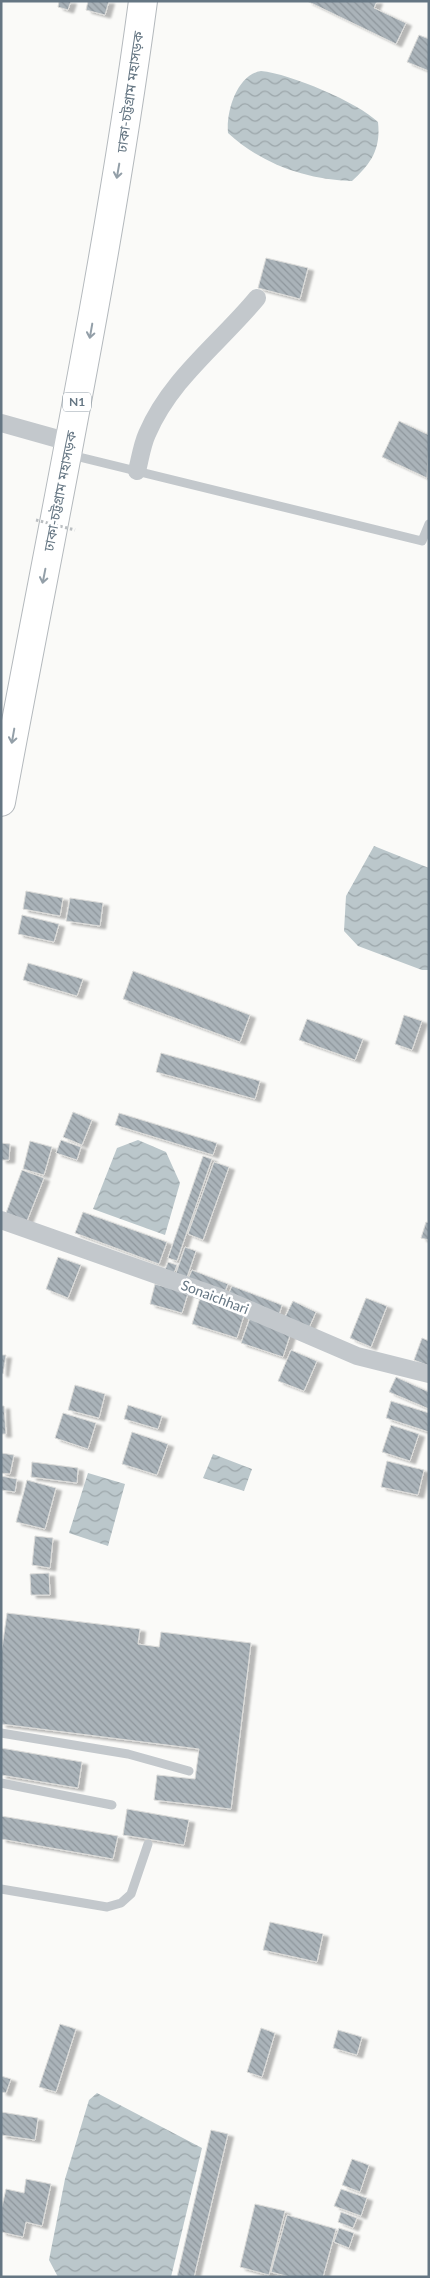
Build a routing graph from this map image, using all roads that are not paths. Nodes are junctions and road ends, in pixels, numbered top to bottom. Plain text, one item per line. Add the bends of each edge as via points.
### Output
1 (143, 1) edge
2 (258, 298) dead end
3 (1, 423) edge
4 (68, 448) junction
5 (137, 471) junction
6 (429, 524) edge
7 (1, 802) edge
8 (1, 1220) edge
9 (429, 1374) edge
10 (1, 1733) edge
11 (189, 1771) dead end
12 (1, 1783) edge
13 (112, 1805) dead end
14 (148, 1844) dead end
15 (1, 1889) edge

1 -> 4 highway, ঢাকা-চট্টগ্রাম মহাসড়ক / N1 via 128,115 92,330
2 - 5 street via 175,386 146,436
3 - 4 street
4 - 5 lane
4 -> 7 highway, ঢাকা-চট্টগ্রাম মহাসড়ক / N1
5 - 6 lane via 422,541
8 - 9 street, Sonaichhari via 222,1298 356,1356
10 - 11 lane via 128,1754
12 - 13 lane
14 - 15 lane via 131,1894 121,1903 107,1907

